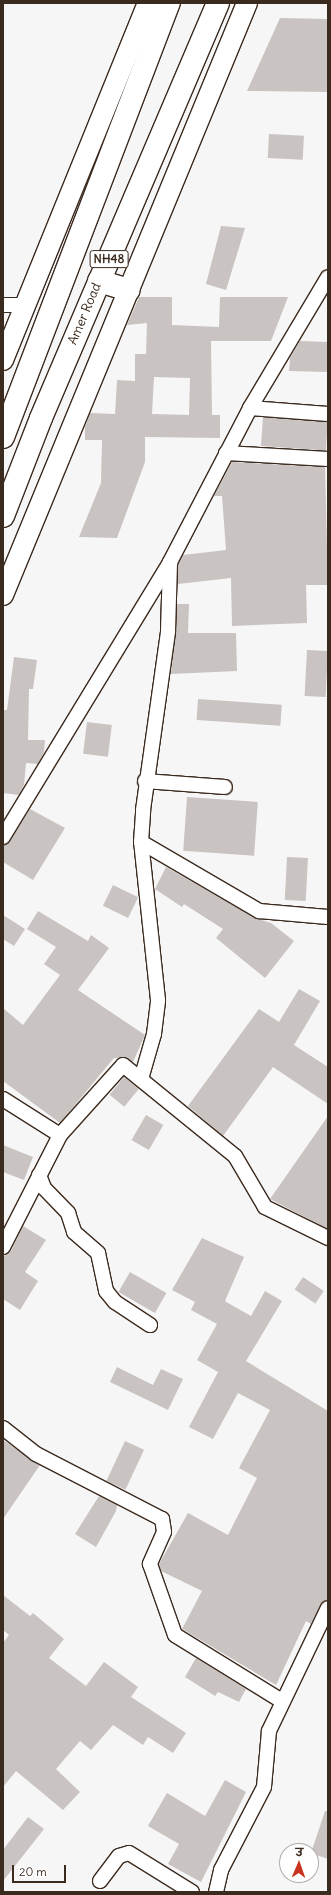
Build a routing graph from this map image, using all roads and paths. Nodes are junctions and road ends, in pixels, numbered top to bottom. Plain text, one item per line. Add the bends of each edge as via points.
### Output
1 (149, 3) edge
2 (169, 3) edge
3 (218, 3) edge
4 (247, 3) edge
5 (151, 47) junction
6 (328, 277) edge
7 (99, 281) junction
8 (129, 290) junction
9 (3, 305) edge
10 (25, 305) junction
11 (3, 360) edge
12 (250, 408) junction
13 (328, 414) edge
14 (3, 437) edge
15 (226, 454) junction
16 (328, 459) edge
17 (3, 516) edge
18 (170, 562) junction
19 (3, 595) edge
20 (145, 781) junction
21 (224, 787) dead end
22 (3, 837) edge
23 (141, 842) junction
24 (328, 917) edge
25 (141, 1079) junction
26 (3, 1099) edge
27 (60, 1134) junction
28 (39, 1175) junction
29 (328, 1238) edge
30 (3, 1247) edge
31 (150, 1325) dead end
32 (3, 1428) edge
33 (328, 1608) edge
34 (282, 1701) junction
35 (100, 1881) dead end
36 (192, 1892) edge
37 (216, 1892) edge

1 - 5 highway
1 - 10 street
2 - 5 highway, NH48
3 - 7 highway, Amer Road / NH48
4 - 8 street
5 - 14 highway, NH48
6 - 12 street
7 - 8 highway
7 - 17 highway, Amer Road / NH48
8 - 19 street
9 - 10 street
10 - 11 street
12 - 13 street
12 - 15 street
15 - 16 street
15 - 18 street
18 - 20 street via 168,631
18 - 22 street
20 - 21 street
20 - 23 street
23 - 24 street via 259,910
23 - 25 street via 158,1000 154,1034
25 - 27 street via 127,1066 118,1067
25 - 29 street via 235,1156 265,1207
26 - 27 street
27 - 28 street
28 - 30 street
28 - 31 street via 44,1188 68,1213 74,1232 98,1253 106,1291 115,1302
32 - 34 street via 36,1454 162,1519 164,1532 150,1564 176,1635
33 - 34 street
34 - 37 street via 269,1731 261,1798 221,1870
35 - 36 street via 119,1856 129,1853

